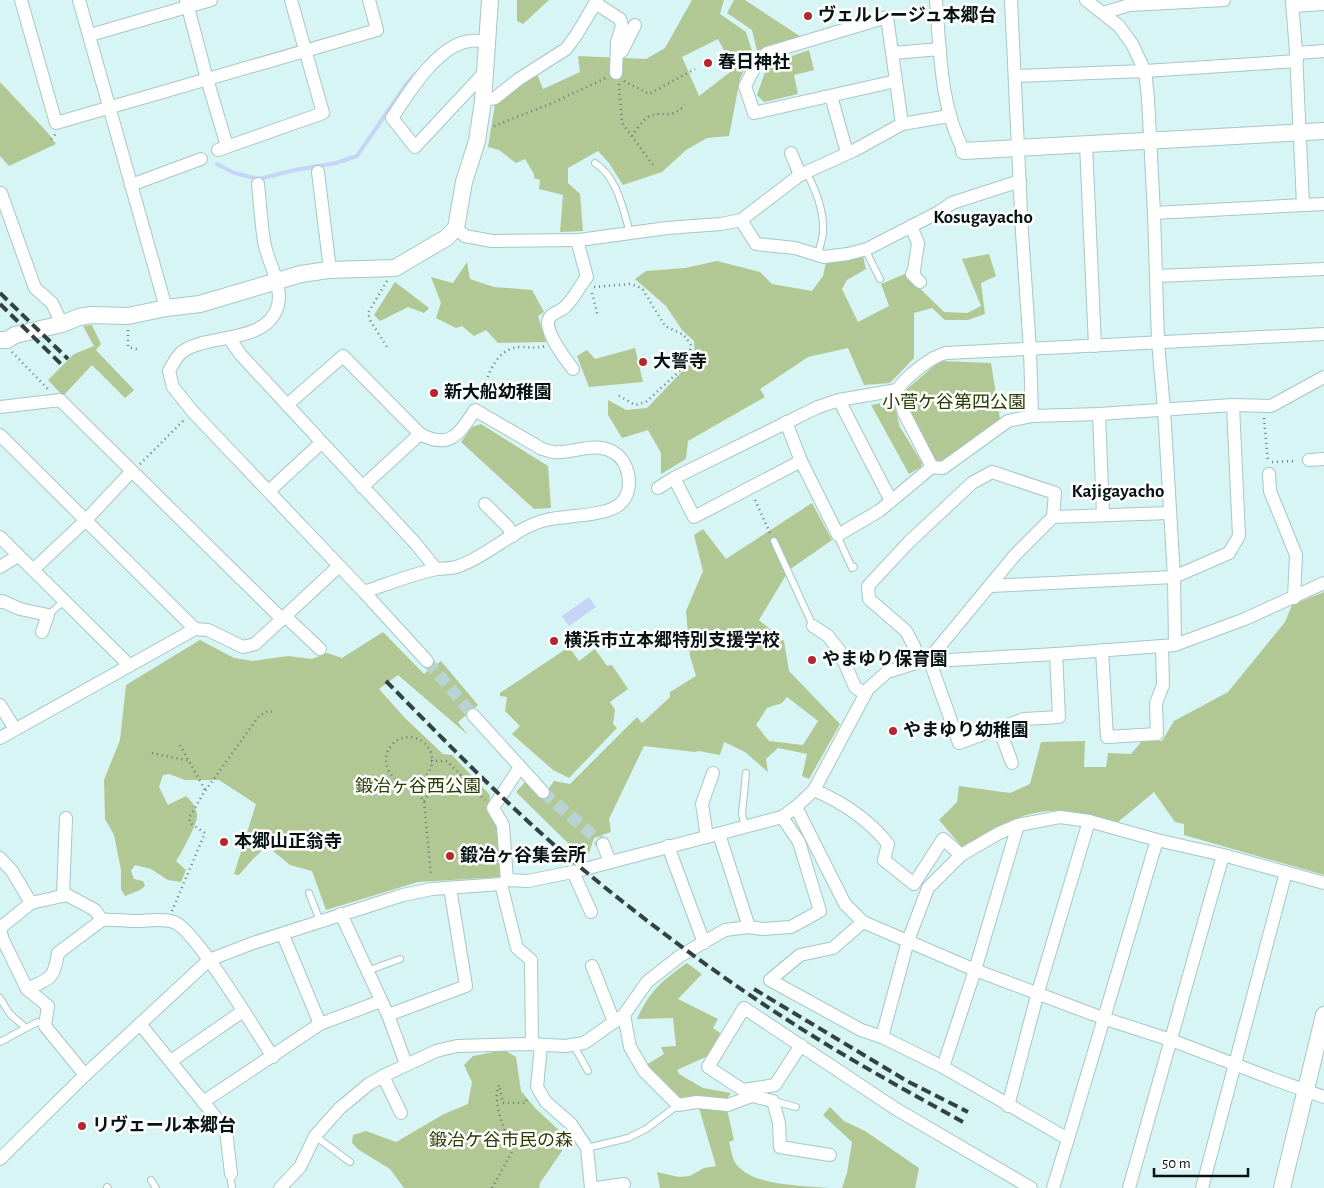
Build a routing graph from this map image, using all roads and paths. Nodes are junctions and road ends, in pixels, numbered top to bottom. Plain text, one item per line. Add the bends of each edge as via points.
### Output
1 (21, 0) edge
2 (79, 0) edge
3 (211, 0) edge
4 (291, 0) edge
5 (369, 0) edge
6 (490, 0) edge
7 (936, 0) edge
8 (1011, 0) edge
9 (1086, 0) edge
10 (1224, 0) edge
11 (596, 2) edge
12 (187, 3) edge
13 (1293, 3) edge
14 (1324, 4) edge
15 (1103, 13) junction
16 (635, 25) dead end
17 (90, 35) junction
18 (486, 42) junction
19 (940, 49) junction
20 (306, 51) junction
21 (1324, 51) edge
22 (617, 54) junction
23 (893, 54) junction
24 (1296, 57) junction
25 (695, 69) dead end
26 (1145, 71) junction
27 (616, 73) joint
28 (484, 74) junction
29 (1015, 76) junction
30 (207, 80) junction
31 (896, 81) junction
32 (831, 96) junction
33 (483, 101) junction
34 (684, 106) dead end
35 (110, 107) junction
36 (949, 116) junction
37 (902, 124) junction
38 (488, 128) dead end
39 (1324, 132) edge
40 (1300, 133) junction
41 (632, 136) junction
42 (1150, 141) junction
43 (1086, 144) junction
44 (1019, 148) junction
45 (964, 151) joint
46 (791, 153) dead end
47 (847, 153) junction
48 (201, 159) dead end
49 (595, 163) dead end
50 (653, 165) dead end
51 (318, 172) dead end
52 (803, 174) junction
53 (1020, 181) junction
54 (258, 184) dead end
55 (131, 185) junction
56 (2, 199) edge
57 (1324, 204) edge
58 (1303, 205) junction
59 (1154, 213) junction
60 (741, 220) junction
61 (911, 226) junction
62 (456, 228) junction
63 (630, 233) junction
64 (577, 240) junction
65 (865, 249) junction
66 (818, 255) junction
67 (395, 268) junction
68 (1324, 268) edge
69 (330, 270) junction
70 (1156, 276) junction
71 (880, 279) dead end
72 (276, 281) junction
73 (920, 282) dead end
74 (166, 308) junction
75 (128, 316) junction
76 (598, 317) dead end
77 (62, 324) junction
78 (1324, 334) edge
79 (229, 338) junction
80 (0, 340) edge
81 (555, 342) junction
82 (1158, 342) junction
83 (1095, 346) junction
84 (387, 347) dead end
85 (140, 350) dead end
86 (1030, 350) junction
87 (573, 370) dead end
88 (1324, 377) edge
89 (38, 380) dead end
90 (898, 390) junction
91 (616, 394) dead end
92 (839, 400) junction
93 (1232, 405) junction
94 (287, 406) junction
95 (0, 408) edge
96 (1164, 409) junction
97 (192, 412) junction
98 (479, 412) junction
99 (1099, 414) junction
100 (1032, 416) junction
101 (1264, 418) dead end
102 (786, 422) junction
103 (420, 434) junction
104 (0, 435) edge
105 (321, 443) junction
106 (1324, 459) edge
107 (1309, 460) joint
108 (801, 461) junction
109 (932, 468) junction
110 (1269, 468) junction
111 (131, 472) junction
112 (674, 478) junction
113 (362, 487) junction
114 (658, 488) dead end
115 (749, 488) junction
116 (269, 491) junction
117 (891, 501) junction
118 (485, 504) dead end
119 (1169, 513) junction
120 (1103, 514) junction
121 (1053, 517) junction
122 (86, 520) junction
123 (838, 534) junction
124 (513, 536) junction
125 (0, 537) edge
126 (774, 541) joint
127 (18, 556) junction
128 (0, 566) edge
129 (339, 566) junction
130 (854, 567) dead end
131 (34, 569) junction
132 (436, 569) junction
133 (1174, 577) junction
134 (1324, 583) edge
135 (990, 586) junction
136 (364, 592) junction
137 (1294, 598) junction
138 (64, 601) junction
139 (0, 602) edge
140 (48, 615) junction
141 (283, 617) junction
142 (813, 626) joint
143 (195, 629) junction
144 (42, 632) dead end
145 (1176, 645) junction
146 (1162, 646) junction
147 (320, 649) dead end
148 (1102, 650) junction
149 (1056, 654) junction
150 (924, 660) junction
151 (427, 661) tunnel mouth
152 (130, 665) junction
153 (865, 694) junction
154 (0, 705) edge
155 (273, 712) dead end
156 (473, 715) tunnel mouth
157 (998, 728) junction
158 (15, 729) junction
159 (0, 738) edge
160 (180, 745) dead end
161 (152, 753) dead end
162 (1013, 756) dead end
163 (189, 761) junction
164 (431, 761) junction
165 (520, 768) junction
166 (713, 772) dead end
167 (426, 773) junction
168 (746, 773) dead end
169 (407, 782) junction
170 (205, 790) junction
171 (814, 790) junction
172 (543, 792) tunnel mouth
173 (424, 801) junction
174 (796, 807) junction
175 (493, 808) junction
176 (782, 817) junction
177 (66, 818) dead end
178 (1089, 821) junction
179 (1018, 825) junction
180 (745, 827) junction
181 (713, 835) junction
182 (1157, 840) junction
183 (603, 844) tunnel mouth
184 (668, 846) junction
185 (960, 855) junction
186 (1223, 855) junction
187 (0, 858) edge
188 (610, 862) junction
189 (573, 872) junction
190 (1286, 872) junction
191 (504, 882) junction
192 (1324, 883) edge
193 (450, 888) junction
194 (432, 889) junction
195 (309, 893) dead end
196 (63, 896) junction
197 (31, 903) junction
198 (591, 912) dead end
199 (340, 914) junction
200 (102, 920) junction
201 (168, 921) junction
202 (320, 921) junction
203 (863, 922) junction
204 (749, 927) junction
205 (0, 929) edge
206 (283, 935) junction
207 (908, 941) junction
208 (704, 943) junction
209 (400, 959) dead end
210 (209, 960) junction
211 (592, 966) dead end
212 (976, 970) junction
213 (367, 971) junction
214 (27, 989) junction
215 (1038, 992) junction
216 (0, 998) edge
217 (381, 1001) junction
218 (243, 1010) junction
219 (388, 1015) junction
220 (1324, 1015) edge
221 (619, 1018) junction
222 (1103, 1018) junction
223 (140, 1024) junction
224 (320, 1024) junction
225 (45, 1026) junction
226 (26, 1028) junction
227 (882, 1037) junction
228 (1171, 1040) junction
229 (0, 1042) edge
230 (537, 1045) junction
231 (801, 1045) junction
232 (574, 1046) junction
233 (272, 1057) junction
234 (171, 1061) junction
235 (406, 1064) junction
236 (1235, 1065) junction
237 (943, 1067) junction
238 (588, 1071) dead end
239 (85, 1074) junction
240 (384, 1076) junction
241 (537, 1087) junction
242 (1305, 1091) junction
243 (1324, 1097) edge
244 (772, 1101) junction
245 (203, 1102) junction
246 (678, 1105) junction
247 (1008, 1106) junction
248 (796, 1107) dead end
249 (401, 1113) dead end
250 (315, 1136) junction
251 (1068, 1139) junction
252 (587, 1148) junction
253 (830, 1155) dead end
254 (0, 1160) edge
255 (350, 1162) dead end
256 (232, 1174) joint
257 (151, 1180) dead end
258 (624, 1184) dead end
259 (156, 1188) edge
260 (232, 1188) edge
261 (282, 1188) edge
262 (492, 1188) edge
263 (591, 1188) edge
264 (598, 1188) edge
265 (1031, 1188) edge
266 (1052, 1188) edge
267 (1129, 1188) edge
268 (1202, 1188) edge
269 (1282, 1188) edge

1 - 35 street via 56,123
2 - 17 street
3 - 12 street
4 - 20 street
5 - 20 street via 377,30
6 - 18 street
7 - 19 street
8 - 29 street
9 - 15 street
10 - 15 street via 1129,5
11 - 22 street via 620,20 622,26
11 - 33 street via 566,49 495,98
12 - 17 street
12 - 30 street
13 - 14 street
13 - 24 street
15 - 26 street via 1119,26
16 - 22 street via 622,51
17 - 35 street
18 - 28 street
18 - 28 street via 469,41 442,54 415,82 392,118 415,147
19 - 23 street
19 - 36 street
20 - 30 street
20 - 30 street via 323,114 223,148
21 - 24 street
22 - 27 street
23 - 31 street
23 - 32 street via 888,17 767,53 746,86 754,113
24 - 26 street
24 - 40 street
25 - 41 path via 649,94 620,77 622,123
26 - 29 street
26 - 42 street
27 - 38 path via 544,107
28 - 33 street
29 - 44 street
30 - 35 street
31 - 32 street
31 - 37 street
32 - 47 street
33 - 62 street via 477,142 464,182
34 - 41 path via 674,114 646,118
35 - 55 street
36 - 37 street
36 - 45 street
37 - 47 street
39 - 40 street
40 - 42 street
40 - 58 street
41 - 50 path
42 - 43 street
42 - 59 street
43 - 44 street
43 - 83 street
44 - 45 street
44 - 53 street
46 - 52 street
47 - 52 street
48 - 55 street
49 - 63 lane via 603,168 620,198
51 - 69 street
52 - 60 street
52 - 66 lane via 812,182 820,206 823,232
53 - 61 street via 952,203
53 - 86 street
54 - 72 street via 264,243
55 - 74 street
56 - 77 street via 35,288 52,302
57 - 58 street
58 - 59 street
59 - 70 street
60 - 63 street
60 - 66 street via 756,244 795,248
61 - 65 street
61 - 73 street via 918,242 912,274
62 - 64 street via 465,236 492,241
62 - 67 street via 446,238
63 - 64 street
64 - 81 street via 587,277 566,308 548,320
65 - 66 street via 840,255
65 - 71 lane
67 - 69 street
67 - 84 path via 368,313
68 - 70 street
69 - 72 street
70 - 82 street
72 - 74 street via 200,304
72 - 79 street via 278,305 270,320 250,333
74 - 75 street
75 - 77 street via 91,315
75 - 85 path via 128,347
76 - 91 path via 590,287 630,284 643,290 665,326 684,335 691,345 686,366 646,402 635,405
77 - 80 street
78 - 82 street
79 - 94 street via 240,355
79 - 97 street via 184,351 169,371 173,388
80 - 89 path
81 - 87 street
81 - 98 path via 538,348 512,348 502,355 492,366 485,382
82 - 83 street
82 - 96 street
83 - 86 street
86 - 90 street via 937,355 903,382
86 - 100 street
88 - 93 street via 1271,406
90 - 92 street
90 - 109 street via 904,413
92 - 102 street
92 - 117 street
93 - 96 street
93 - 133 street via 1239,536 1229,553
94 - 103 street via 343,356
94 - 105 street
95 - 111 street via 60,400
96 - 99 street
96 - 119 street
97 - 111 path
97 - 116 street
98 - 103 street via 475,410 461,430 447,440 433,441
98 - 124 street via 542,449 554,452 592,447 614,452 624,462 628,474 627,495 620,504 608,510 545,520
99 - 100 street
99 - 120 street
100 - 109 street via 1008,421 943,468
101 - 110 path
102 - 108 street
102 - 112 street
103 - 113 street
104 - 122 street
105 - 113 street
105 - 116 street
106 - 107 street
107 - 110 path
108 - 115 street
108 - 123 street
109 - 117 street
110 - 137 street via 1270,491 1296,555
111 - 122 street
111 - 141 street
112 - 114 street
112 - 115 street via 694,518
113 - 132 street
115 - 126 path
116 - 129 street
117 - 123 street
118 - 124 street
119 - 120 street
119 - 133 street
120 - 121 street
121 - 135 street
121 - 150 street via 1055,492 992,472 972,483 868,586 869,599 906,631
122 - 131 street
122 - 143 street
123 - 130 lane via 836,536
124 - 132 street via 458,567
125 - 127 street
126 - 142 lane
127 - 128 street
127 - 131 street
129 - 136 street
129 - 141 street
131 - 138 street
132 - 136 street
133 - 135 street
133 - 145 street
134 - 137 street
135 - 150 street
136 - 151 street
137 - 145 street
138 - 140 lane
138 - 152 street
139 - 140 street
140 - 144 street
141 - 143 street via 255,644 243,647 208,630
141 - 147 street
142 - 153 street via 828,636 839,650 855,687
143 - 152 street
145 - 146 street
146 - 148 street
146 - 148 street via 1162,685 1156,703 1157,734 1107,737
148 - 149 street
149 - 150 street
149 - 157 street via 1059,717 1024,719
150 - 153 street via 887,672
150 - 157 street via 959,743
152 - 158 street
153 - 171 street
154 - 158 street
155 - 170 path via 259,716
156 - 165 street
157 - 162 street
158 - 159 street
160 - 163 path
161 - 163 path
163 - 170 path
164 - 167 path
164 - 169 path via 427,746 422,741 408,736 395,741 387,753 387,767 396,779
164 - 175 path via 447,761
165 - 172 street
165 - 175 street
166 - 181 street via 702,804
167 - 169 path via 419,780
167 - 173 path via 430,788
168 - 180 lane via 742,814
169 - 173 path
170 - 201 path via 189,818 190,823 205,833
171 - 174 street
171 - 185 street via 835,799 877,830 888,844 884,860 914,884 943,838
173 - 194 path
174 - 176 street
174 - 203 street via 845,904
175 - 191 street via 503,825
176 - 180 street
176 - 204 street via 799,842 820,911 791,926
177 - 196 street
178 - 179 street via 1060,818
178 - 182 street
178 - 215 street
179 - 185 street
179 - 212 street
180 - 181 street
181 - 184 street
181 - 204 street
182 - 186 street
182 - 222 street
183 - 188 street
184 - 188 street
184 - 208 street
185 - 207 street via 928,888
186 - 190 street
186 - 228 street
187 - 197 street via 12,871
188 - 189 street
189 - 191 street
189 - 198 street
190 - 192 street
190 - 236 street
191 - 193 street
191 - 230 street via 517,948 532,960
193 - 194 street
193 - 219 street via 466,986
194 - 199 street
195 - 202 lane
196 - 197 street
196 - 200 street via 67,895 95,910
197 - 205 street
199 - 202 street
199 - 213 street
200 - 201 street
200 - 214 street via 58,953 51,978
201 - 210 street via 186,929
202 - 206 street
203 - 207 street
203 - 227 street via 834,948 800,955 770,980 861,1030
204 - 208 street via 725,930
205 - 214 street via 2,940
206 - 210 street
206 - 224 street
207 - 212 street
207 - 227 street
208 - 221 street via 680,956 647,982
209 - 213 lane
210 - 218 street
210 - 223 street
211 - 221 street
212 - 215 street
212 - 237 street
213 - 217 street
214 - 225 street via 48,1006
215 - 222 street
215 - 247 street
216 - 226 lane via 10,1014
217 - 219 street
217 - 224 street
218 - 233 street
218 - 234 street
219 - 235 street
220 - 242 street
221 - 232 street via 584,1043
221 - 246 street via 644,1071
222 - 228 street
222 - 251 street
223 - 234 street
223 - 239 street
224 - 233 street
225 - 226 lane via 38,1022
225 - 239 street
226 - 229 lane
227 - 237 street
228 - 236 street
228 - 267 street
230 - 232 street
230 - 235 street via 457,1046
230 - 241 street
231 - 231 street via 744,1008 708,1067 743,1090 775,1086
231 - 265 street via 896,1108
232 - 238 lane
233 - 245 street
234 - 245 street
235 - 240 street
236 - 242 street
236 - 268 street
237 - 247 street
239 - 254 street
240 - 249 street
240 - 250 street via 340,1108
241 - 252 street via 546,1102 571,1124
241 - 262 path via 528,1089 526,1103 502,1103 499,1085 499,1117 513,1150
242 - 243 street
242 - 269 street
244 - 246 street via 752,1096 728,1105 696,1102
244 - 248 lane
244 - 253 street via 779,1123 780,1147
245 - 256 street via 226,1130
246 - 252 lane via 628,1138
247 - 251 street
250 - 255 lane
250 - 261 street via 300,1168
251 - 266 street
252 - 263 street
256 - 260 lane
257 - 259 lane
258 - 264 street

